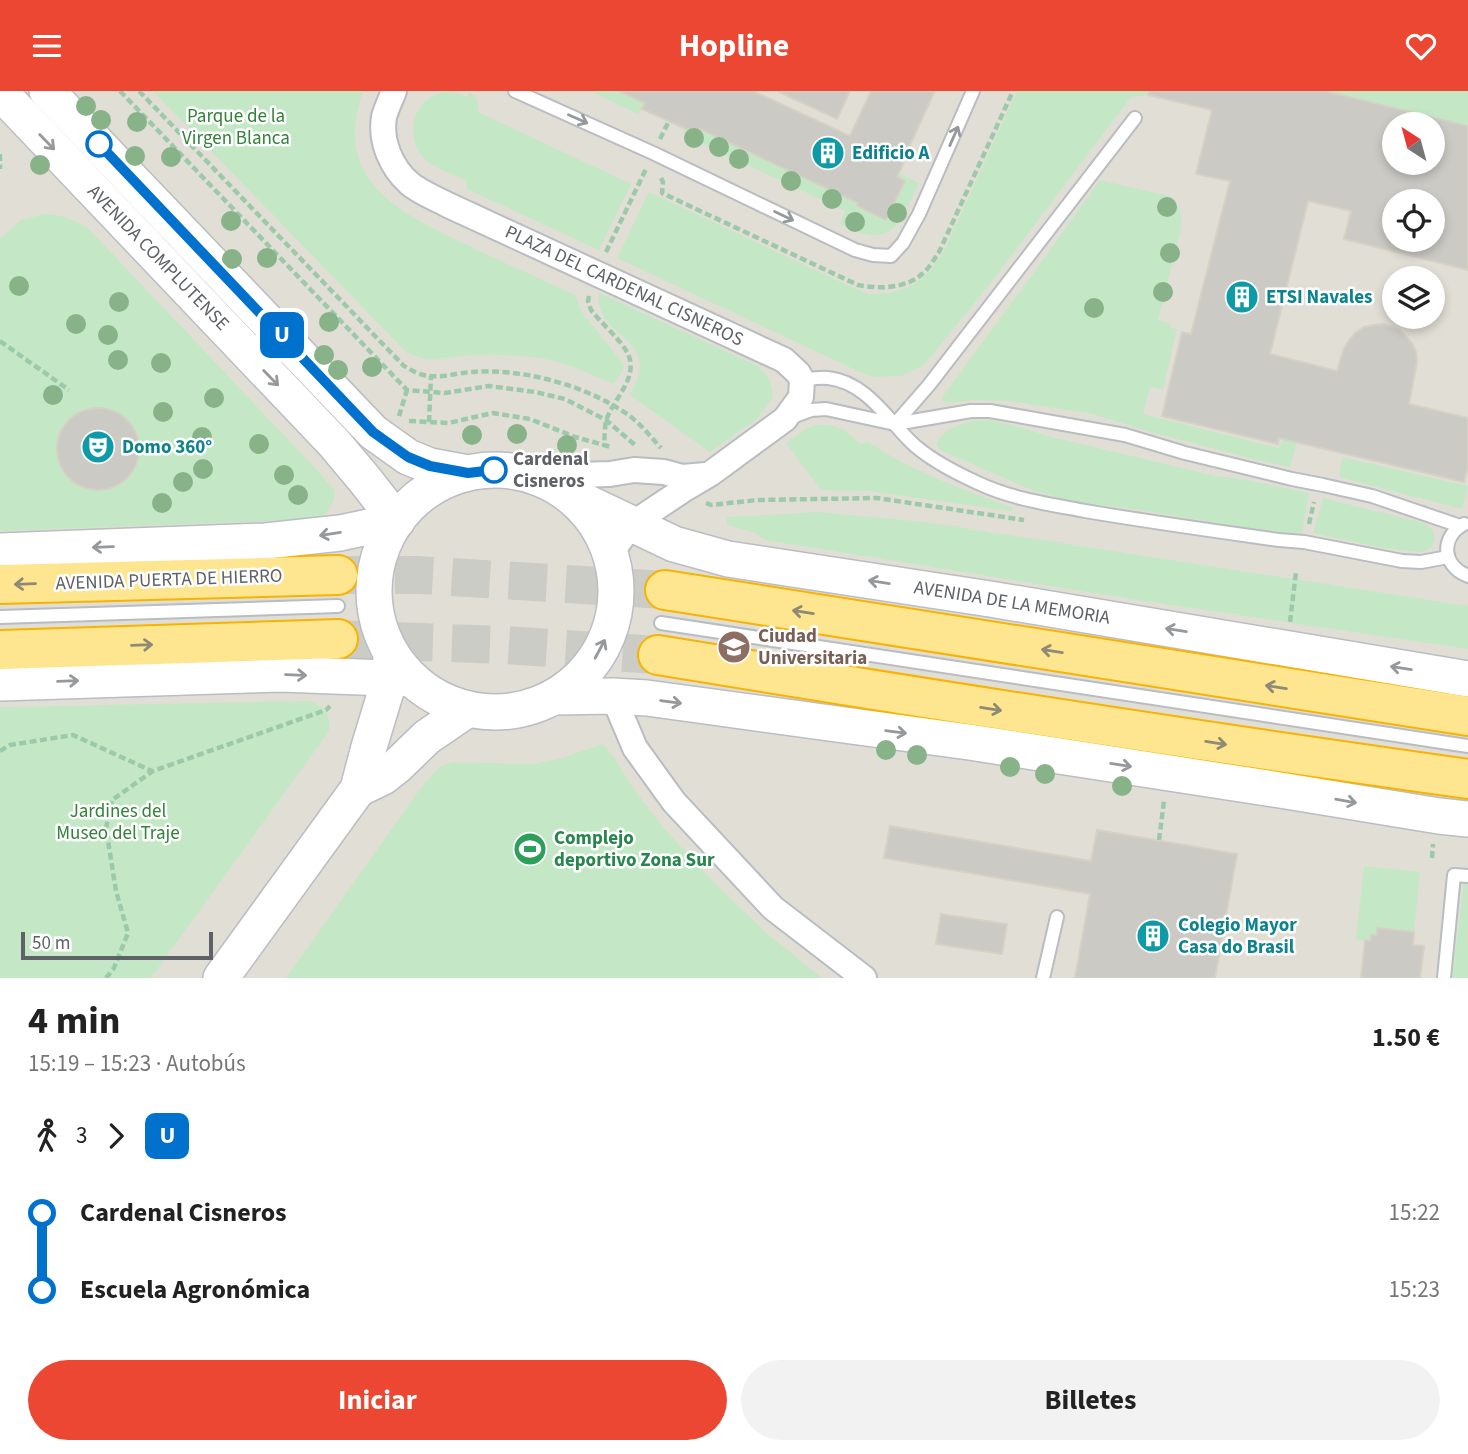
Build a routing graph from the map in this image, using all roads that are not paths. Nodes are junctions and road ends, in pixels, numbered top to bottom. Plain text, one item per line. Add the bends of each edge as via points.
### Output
1 (47, 91) edge
2 (394, 91) edge
3 (515, 91) edge
4 (974, 91) edge
5 (0, 92) edge
6 (1135, 118) dead end
7 (802, 380) junction
8 (785, 419) junction
9 (895, 424) junction
10 (519, 472) junction
11 (468, 473) junction
12 (710, 474) junction
13 (567, 493) junction
14 (397, 521) junction
15 (632, 524) junction
16 (1464, 524) edge
17 (0, 551) edge
18 (611, 553) junction
19 (1448, 557) junction
20 (1468, 576) edge
21 (0, 584) edge
22 (338, 607) junction
23 (0, 617) edge
24 (661, 623) junction
25 (0, 650) edge
26 (398, 670) junction
27 (1468, 679) edge
28 (0, 683) edge
29 (613, 696) junction
30 (554, 697) junction
31 (467, 709) junction
32 (1468, 716) edge
33 (1468, 746) edge
34 (1468, 779) edge
35 (358, 789) junction
36 (1468, 819) edge
37 (1468, 876) edge
38 (1057, 917) dead end
39 (221, 978) edge
40 (864, 978) edge
41 (1043, 978) edge
42 (1444, 978) edge

1 - 11 main road, AVENIDA COMPLUTENSE via 373,432 408,457
2 - 7 street, PLAZA DEL CARDENAL CISNEROS via 384,118 384,137 396,169 410,184 784,360
3 -> 4 lane via 855,250 891,256 919,214
5 -> 14 main road, AVENIDA COMPLUTENSE via 334,443
6 - 9 lane
7 - 8 street via 801,397
7 - 9 lane via 829,378 860,390
8 - 9 lane via 826,409
8 - 12 street
9 - 16 lane via 990,411 1104,430 1250,470 1372,496
9 - 19 lane via 930,456 978,483 1020,499 1402,561
10 - 11 main road
10 - 12 street
10 - 13 main road
11 - 14 main road via 436,486
12 - 15 street
13 - 15 main road, AVENIDA DE LA MEMORIA
13 - 18 main road via 594,520
14 -> 17 main road via 266,541
14 - 26 main road via 377,563 374,586 381,632
15 - 18 street
27 -> 15 main road, AVENIDA DE LA MEMORIA via 728,559 674,544
16 - 19 lane via 1450,536
30 -> 18 main road via 579,678 599,654 612,626 617,595
19 - 20 lane via 1458,572
22 -> 21 highway, AVENIDA PUERTA DE HIERRO
22 - 23 lane
25 -> 22 highway
32 -> 24 highway
24 - 33 lane
24 -> 34 highway via 1065,720
28 -> 26 main road
26 - 31 main road via 445,702
26 - 35 main road
29 - 30 main road
29 -> 36 main road via 983,744
29 - 40 street via 635,748 674,802 773,908
30 - 31 main road via 526,708 497,712
31 - 35 main road via 383,777
35 - 39 main road
37 - 42 lane via 1454,875
38 - 41 lane

